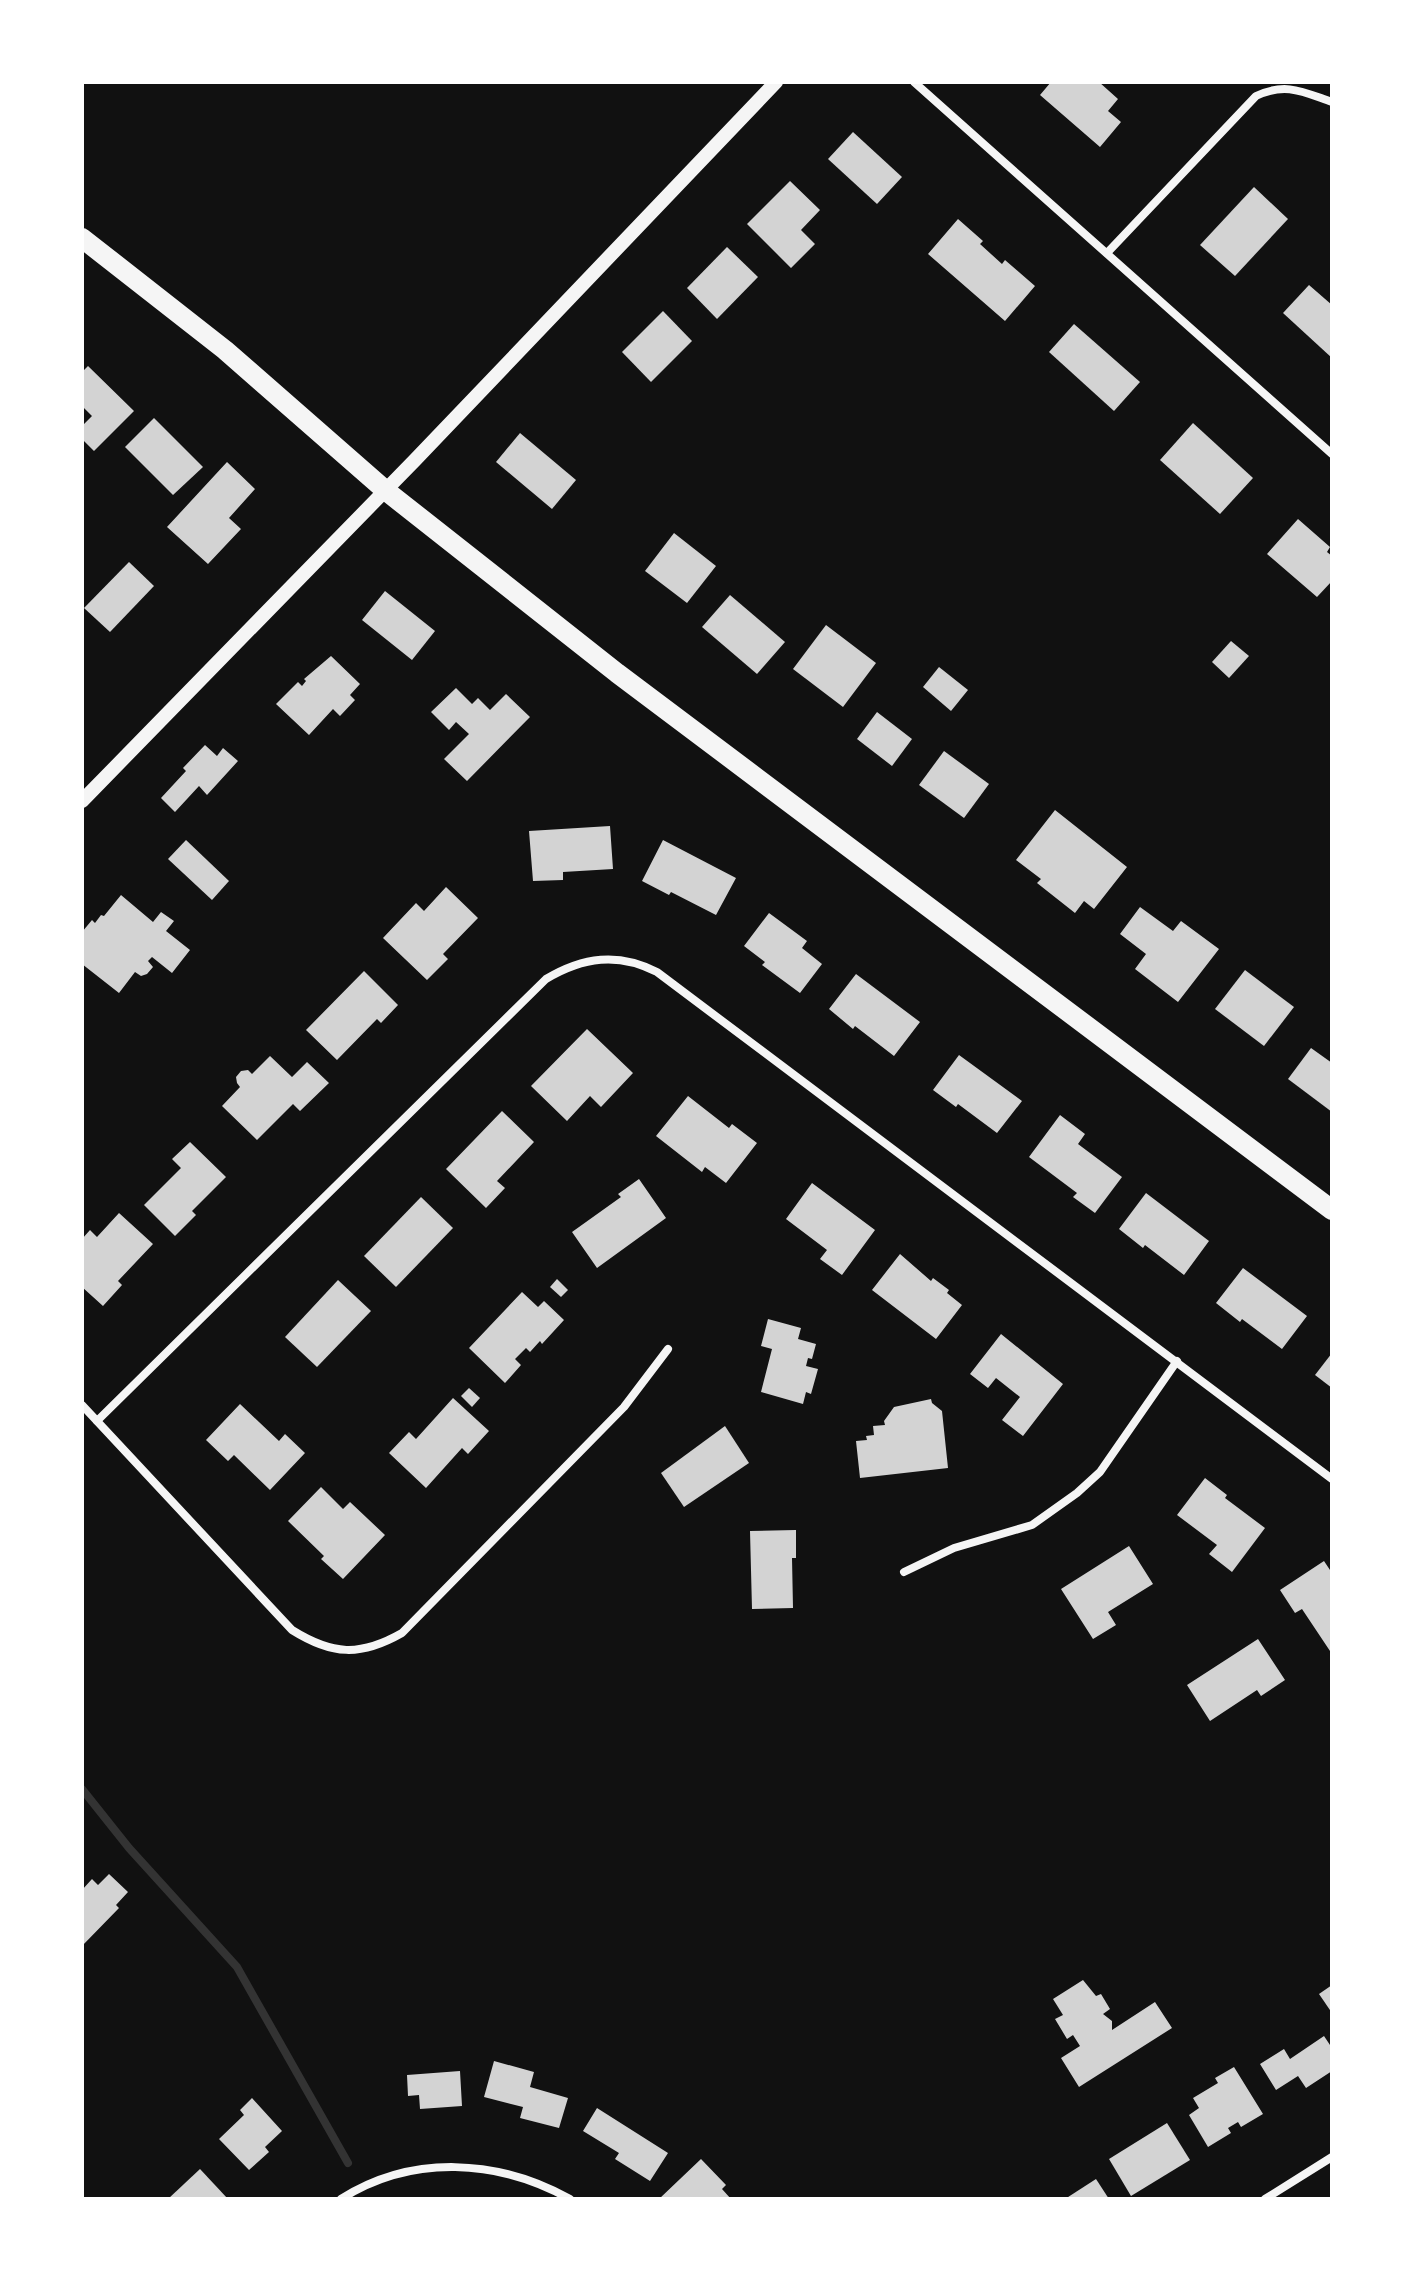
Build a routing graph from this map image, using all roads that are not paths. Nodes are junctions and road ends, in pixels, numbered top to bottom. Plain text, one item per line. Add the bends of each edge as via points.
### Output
1 (776, 82) edge
2 (914, 82) edge
3 (1332, 102) edge
4 (82, 238) edge
5 (1107, 253) junction
6 (1332, 454) edge
7 (385, 490) junction
8 (82, 801) edge
9 (1332, 1210) edge
10 (668, 1349) dead end
11 (1177, 1361) junction
12 (82, 1405) edge
13 (97, 1421) junction
14 (1332, 1479) edge
15 (904, 1572) dead end
16 (1332, 2157) edge
17 (341, 2199) edge
18 (570, 2199) edge
19 (1265, 2199) edge

1 - 7 street
2 - 5 street
3 - 5 street via 1293,89 1273,88 1256,96
4 - 7 main road via 225,350
5 - 6 street
7 - 8 street
7 - 9 main road via 617,673
10 - 13 street via 624,1407 402,1633 361,1650 314,1644 292,1630
11 - 13 street via 657,972 617,958 591,959 546,979
11 - 14 street
11 - 15 street via 1100,1472 1077,1493 1032,1525 954,1548
12 - 13 street
16 - 19 street
17 - 18 street via 389,2176 465,2166 502,2171

